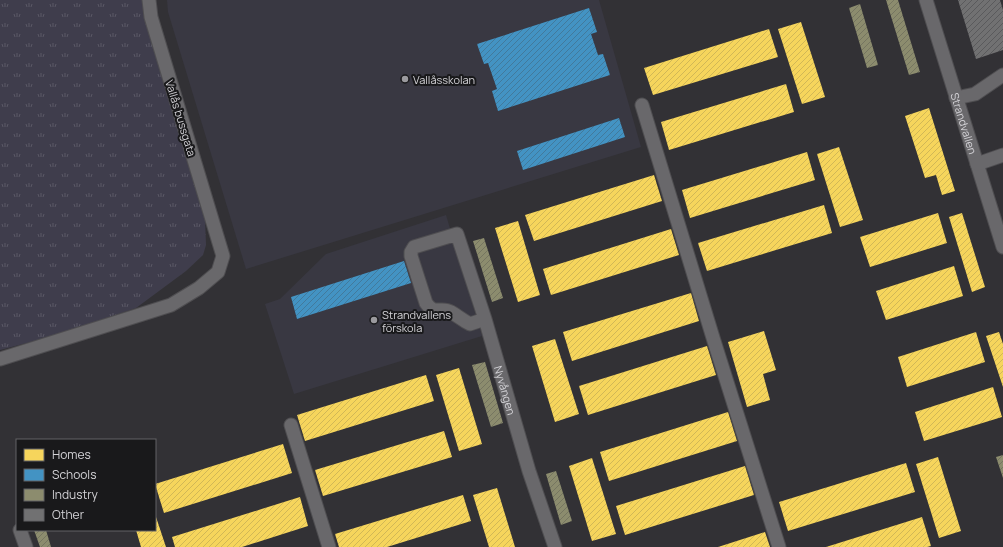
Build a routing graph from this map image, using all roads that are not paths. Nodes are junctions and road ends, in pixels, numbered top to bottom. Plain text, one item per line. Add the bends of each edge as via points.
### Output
1 (149, 0) edge
2 (926, 0) edge
3 (1003, 75) edge
4 (956, 98) junction
5 (642, 105) dead end
6 (1003, 155) edge
7 (977, 164) junction
8 (1003, 247) edge
9 (485, 319) junction
10 (0, 359) edge
11 (291, 425) dead end
12 (20, 531) edge
13 (26, 547) edge
14 (328, 547) edge
15 (555, 547) edge
16 (779, 547) edge

1 - 10 street, Vallås bussgata via 151,17 217,236 214,257 208,272 193,287 134,318
2 - 4 street, Strandvallen
3 - 4 street via 975,94
4 - 7 street, Strandvallen
5 - 16 street
6 - 7 street
7 - 8 street, Strandvallen
9 - 9 street, Nyvången via 457,234 412,249 411,256 426,303 430,308 434,311 451,311 470,324
9 - 15 street, Nyvången via 529,471
11 - 14 street
12 - 13 street

